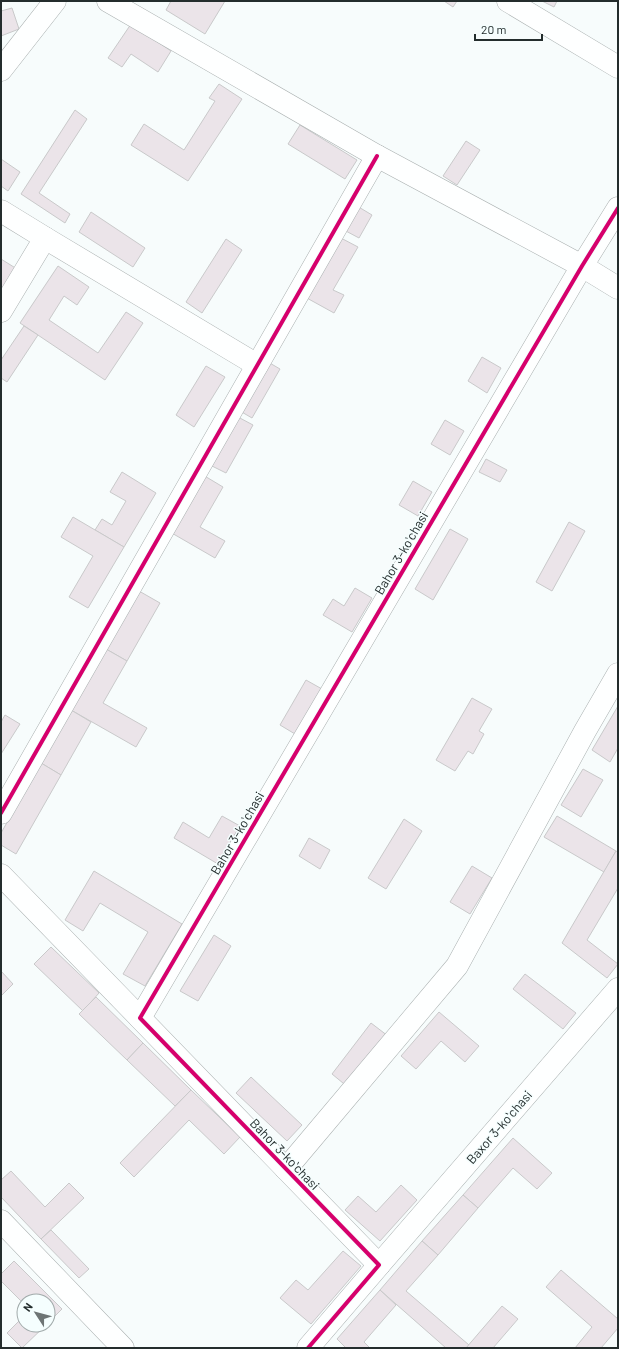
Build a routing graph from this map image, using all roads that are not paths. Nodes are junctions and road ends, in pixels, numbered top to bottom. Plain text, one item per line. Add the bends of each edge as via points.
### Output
1 (55, 1) edge
2 (108, 1) edge
3 (508, 1) edge
4 (618, 67) edge
5 (1, 70) edge
6 (377, 156) junction
7 (618, 208) edge
8 (1, 210) edge
9 (45, 238) junction
10 (582, 266) junction
11 (618, 288) edge
12 (1, 311) edge
13 (257, 365) junction
14 (618, 674) edge
15 (1, 813) edge
16 (1, 875) edge
17 (618, 990) edge
18 (140, 1018) junction
19 (286, 1170) junction
20 (1, 1221) edge
21 (379, 1265) junction
22 (122, 1348) edge
23 (308, 1348) edge

1 - 5 street
2 - 6 street
3 - 4 street
6 - 10 street
6 - 13 street
7 - 10 street, Bahor 3-koʻchasi
8 - 9 street
9 - 12 street
9 - 13 street
10 - 11 street
10 - 18 street, Bahor 3-koʻchasi
13 - 15 street
14 - 19 street via 457,966
16 - 18 street
17 - 21 street, Baxor 3-koʻchasi
18 - 19 street, Bahor 3-koʻchasi
19 - 21 street, Bahor 3-koʻchasi
20 - 22 street
21 - 23 street

